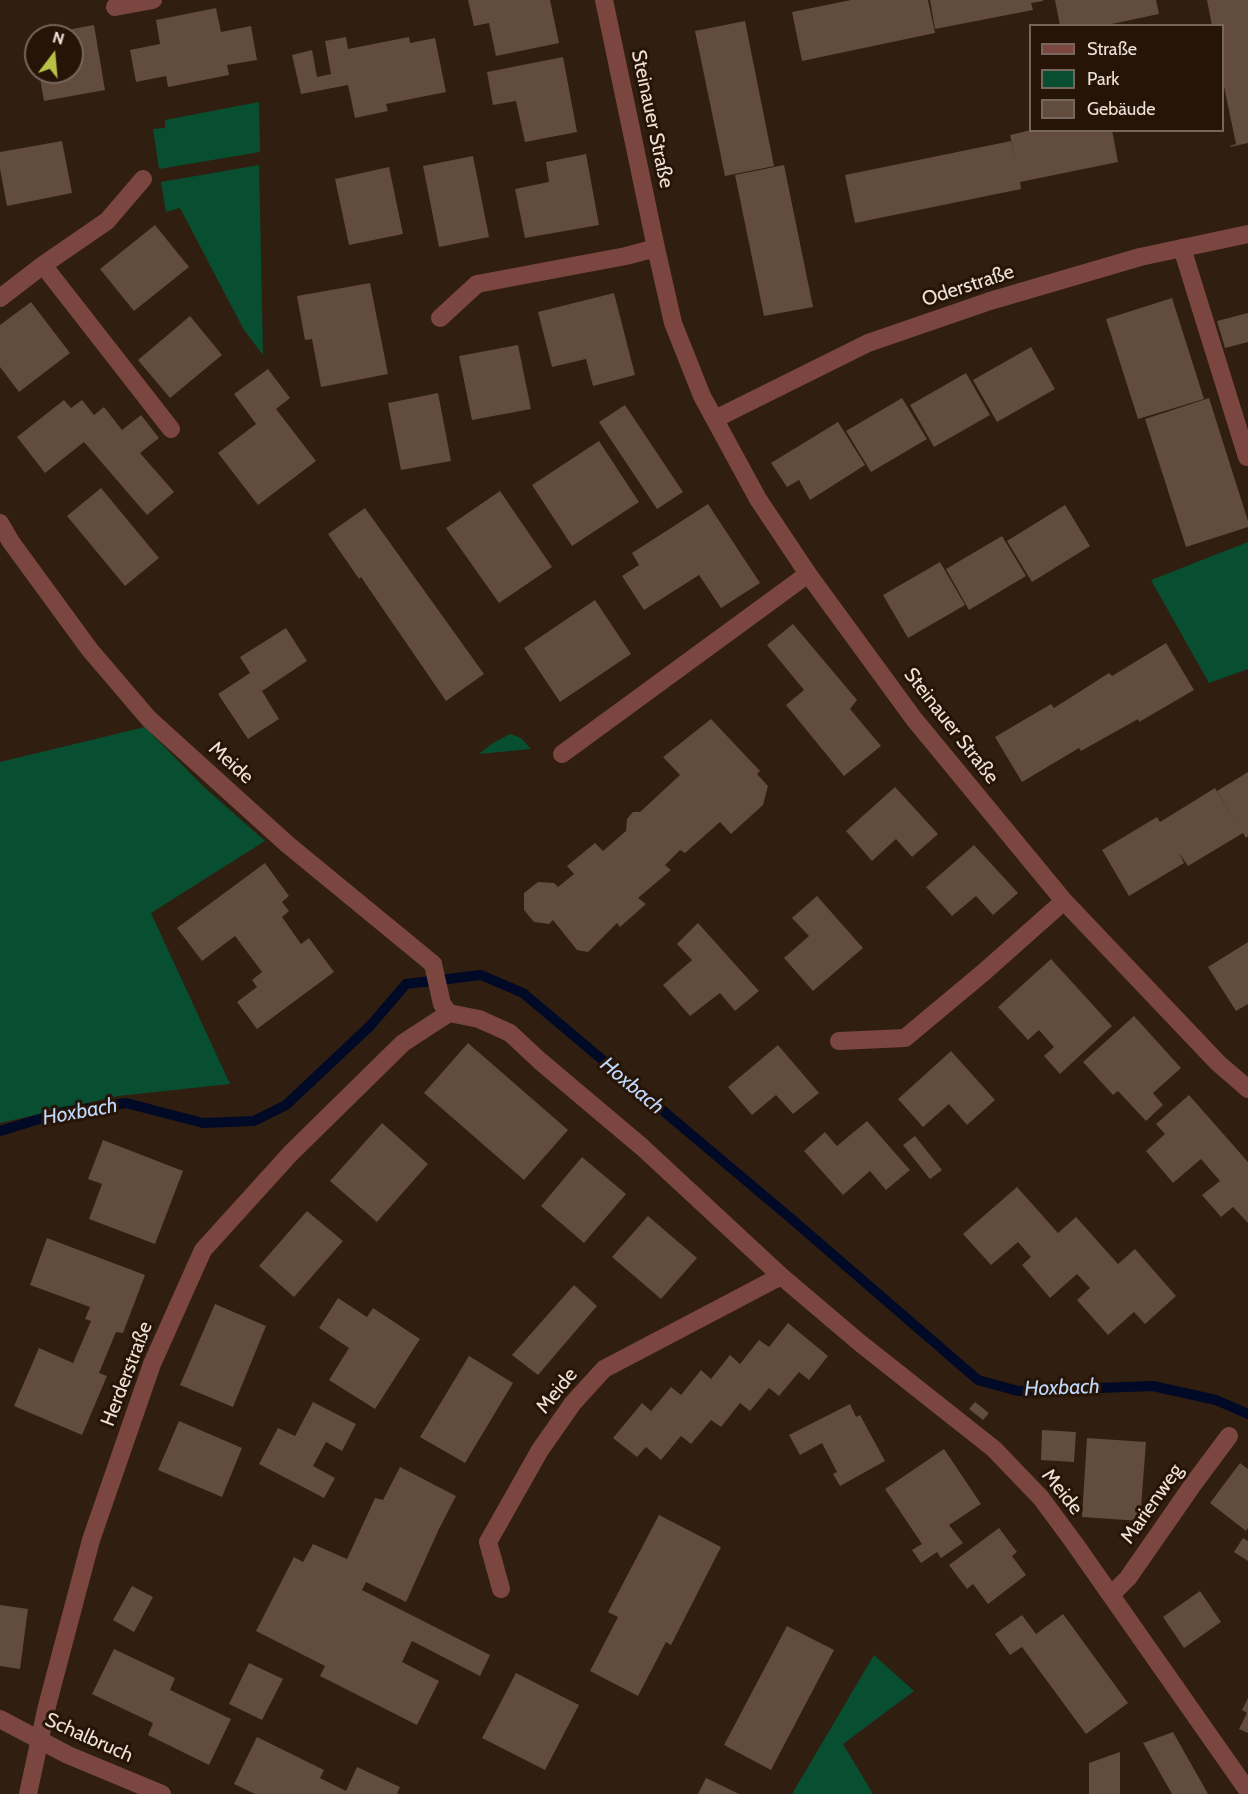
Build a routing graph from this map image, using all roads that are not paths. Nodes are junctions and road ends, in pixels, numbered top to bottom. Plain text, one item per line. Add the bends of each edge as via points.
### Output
1 (153, 0) edge
2 (604, 0) edge
3 (114, 7) dead end
4 (143, 179) dead end
5 (1248, 234) edge
6 (656, 248) junction
7 (1182, 248) junction
8 (43, 265) junction
9 (0, 298) edge
10 (440, 318) dead end
11 (715, 419) junction
12 (171, 429) dead end
13 (1247, 457) edge
14 (0, 523) edge
15 (808, 574) junction
16 (562, 754) dead end
17 (1064, 901) junction
18 (446, 1008) junction
19 (839, 1041) dead end
20 (1248, 1089) edge
21 (781, 1276) junction
22 (1229, 1436) dead end
23 (501, 1589) dead end
24 (1111, 1595) junction
25 (0, 1719) edge
26 (39, 1741) junction
27 (1248, 1791) edge
28 (28, 1794) edge
29 (162, 1794) edge

1 - 3 street
2 - 6 street, Steinauer Straße
4 - 8 street via 106,221
5 - 7 street, Oderstraße
6 - 10 street via 477,284
6 - 11 street, Steinauer Straße via 674,323
7 - 11 street, Oderstraße via 990,301 868,343
7 - 13 street
8 - 9 street
8 - 12 street
11 - 15 street, Steinauer Straße via 758,499
14 - 18 street, Meide via 90,650 149,719 288,844 434,964
15 - 16 street
15 - 17 street, Steinauer Straße via 914,719
17 - 19 street via 905,1038
17 - 20 street, Steinauer Straße via 1218,1063
18 - 21 street, Meide via 510,1033 642,1147
18 - 26 street, Herderstraße via 403,1043 291,1153 203,1250 152,1364 91,1540
21 - 23 street, Meide via 604,1370 573,1403 540,1450 488,1542
21 - 24 street, Meide via 994,1449 1041,1498
22 - 24 street, Marienweg via 1128,1578
24 - 27 street, Meide
25 - 26 street, Schalbruch
26 - 28 street, Herderstraße
26 - 29 street, Schalbruch

